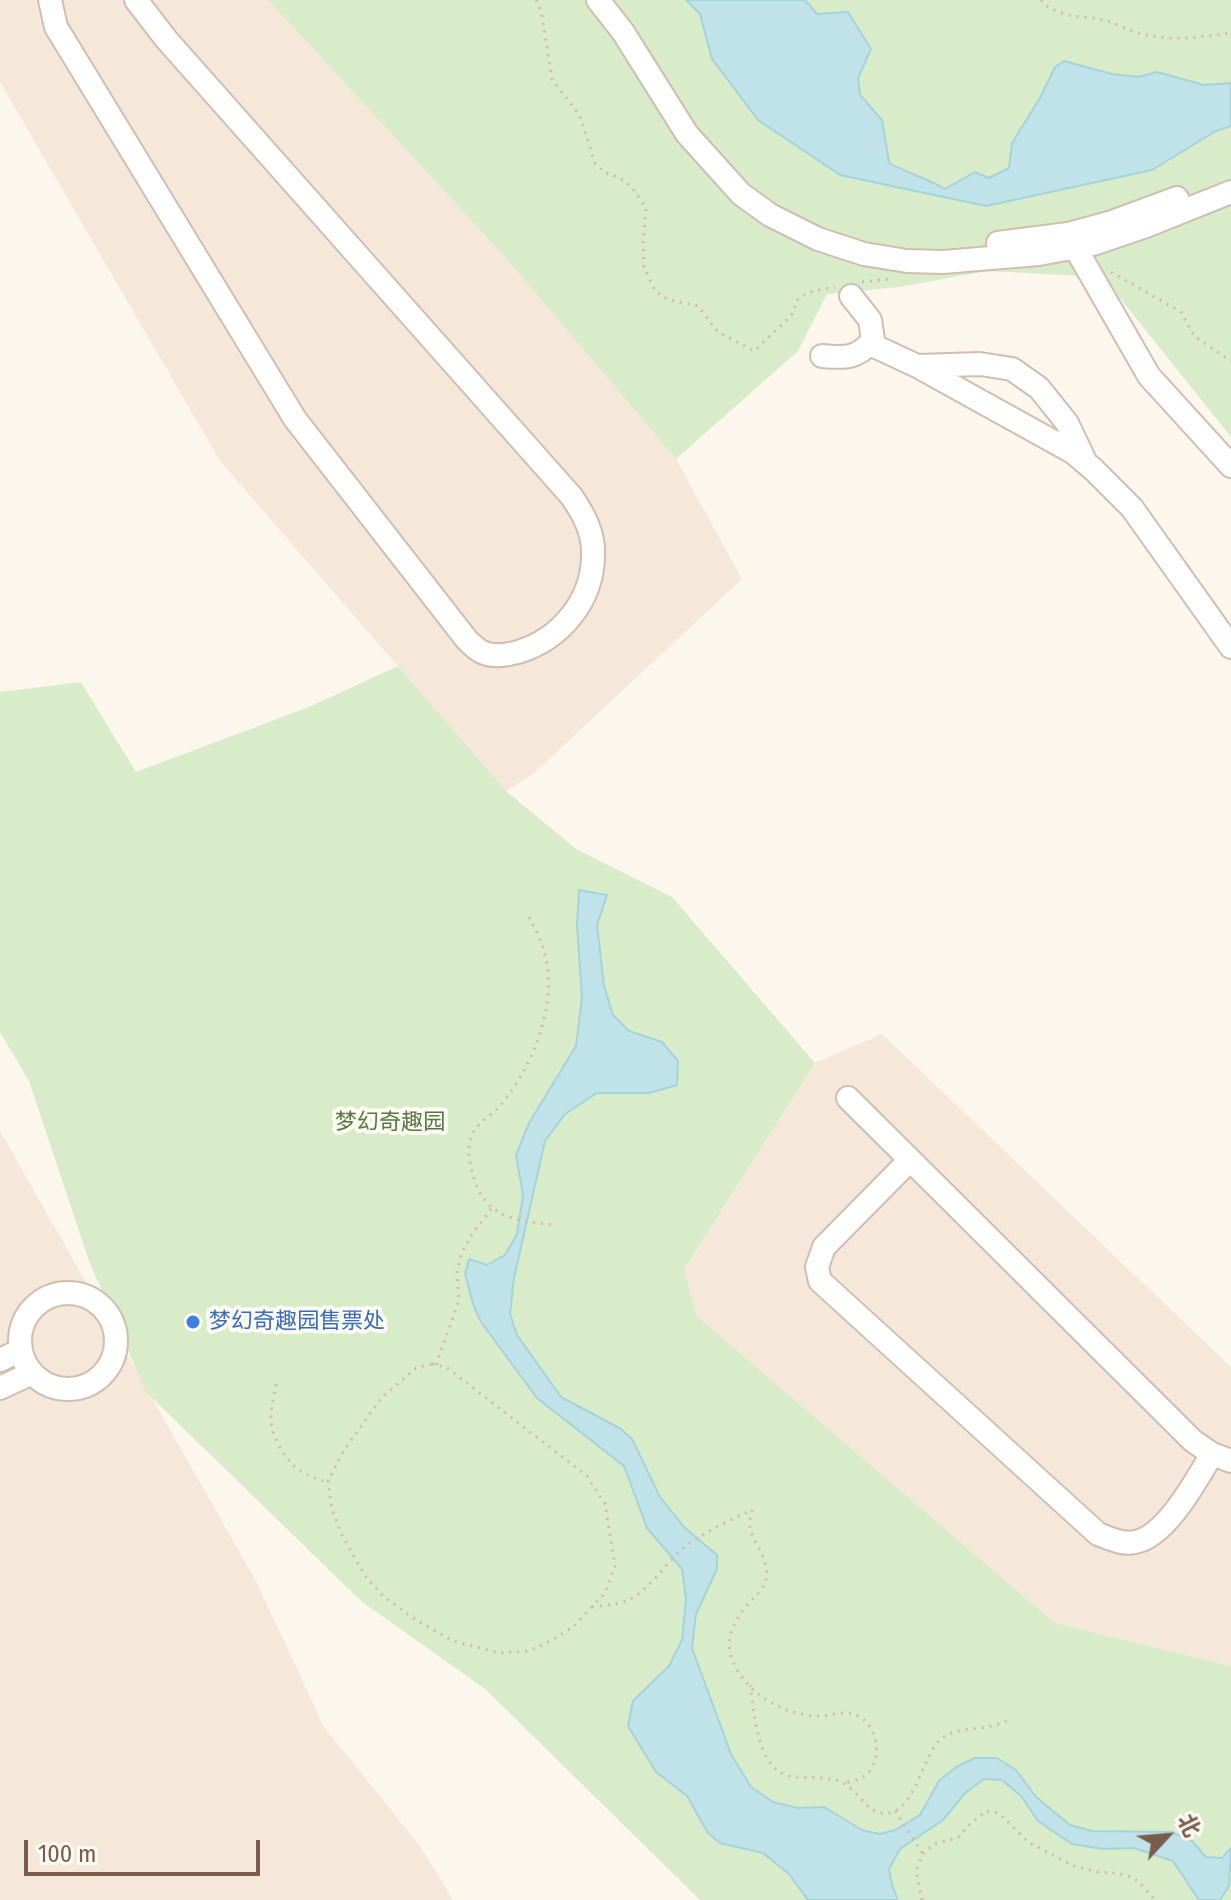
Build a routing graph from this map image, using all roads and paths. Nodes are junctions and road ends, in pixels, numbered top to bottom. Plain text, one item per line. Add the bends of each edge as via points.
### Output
1 (50, 0) edge
2 (136, 0) edge
3 (536, 0) edge
4 (598, 0) edge
5 (616, 0) edge
6 (1041, 0) edge
7 (1231, 33) edge
8 (1231, 178) edge
9 (1231, 192) edge
10 (1071, 241) junction
11 (1087, 268) junction
12 (899, 277) dead end
13 (849, 289) junction
14 (870, 344) junction
15 (822, 356) dead end
16 (1231, 361) edge
17 (917, 366) junction
18 (1085, 462) junction
19 (1231, 466) edge
20 (1231, 647) edge
21 (529, 917) dead end
22 (848, 1098) dead end
23 (910, 1160) junction
24 (492, 1208) junction
25 (556, 1225) dead end
26 (21, 1350) junction
27 (0, 1360) edge
28 (436, 1365) junction
29 (32, 1373) junction
30 (276, 1384) dead end
31 (0, 1388) edge
32 (1222, 1458) edge
33 (328, 1482) junction
34 (592, 1607) junction
35 (750, 1685) junction
36 (1008, 1720) dead end
37 (843, 1783) junction
38 (895, 1811) junction
39 (923, 1854) junction
40 (922, 1900) edge
41 (1155, 1900) edge

1 - 2 street via 56,27 295,419 467,640 484,653 507,655 548,639 565,625 591,579 590,528 578,505
3 - 13 path via 552,79 580,116 595,163 631,186 646,208 644,267 655,291 698,306 718,332 754,351 791,316 798,299 809,292
4 - 10 street via 687,134 741,194 770,215 818,239 907,261 1025,256
5 - 10 street via 709,143 773,204 866,242 900,248
6 - 7 path via 1069,16 1107,20 1140,34 1188,39
8 - 10 street
9 - 10 street via 1093,244
10 - 11 street
11 - 16 path via 1101,266 1181,312 1194,336
11 - 19 street via 1149,376
12 - 13 path
13 - 14 street via 870,320
14 - 15 street via 846,358
14 - 17 street
17 - 18 street
17 - 18 street via 1012,369 1039,388 1067,423
18 - 20 street via 1132,508
21 - 24 path via 544,949 548,976 540,1035 514,1088 471,1137 468,1155 474,1178
22 - 23 street
23 - 32 street via 1193,1441
23 - 32 street via 824,1247 817,1267 820,1281 1098,1534 1119,1542 1150,1535
24 - 25 path via 524,1222
24 - 28 path via 461,1254 459,1300
26 - 27 street
26 - 29 street
26 - 29 street via 25,1320 34,1307 60,1293 90,1297 111,1319 116,1349 111,1364 89,1385 59,1388
28 - 33 path via 416,1368 381,1398
28 - 34 path via 446,1367 593,1485 605,1504 615,1566 605,1593
29 - 31 street
30 - 33 path via 270,1417 279,1445 294,1466
33 - 34 path via 342,1535 365,1576 383,1596 453,1641 500,1653 529,1651 574,1626
34 - 35 path via 628,1600 699,1537 752,1510 749,1526 765,1561 766,1579 732,1627 728,1646 742,1679
35 - 37 path via 760,1741 777,1771
35 - 37 path via 767,1701 795,1714 854,1714 870,1725 876,1736 871,1767 863,1778
36 - 38 path via 940,1739 905,1804
37 - 38 path via 868,1807 883,1814
38 - 39 path
39 - 40 path via 916,1871
39 - 41 path via 934,1844 958,1838 986,1811 999,1813 1028,1842 1074,1866 1132,1877

